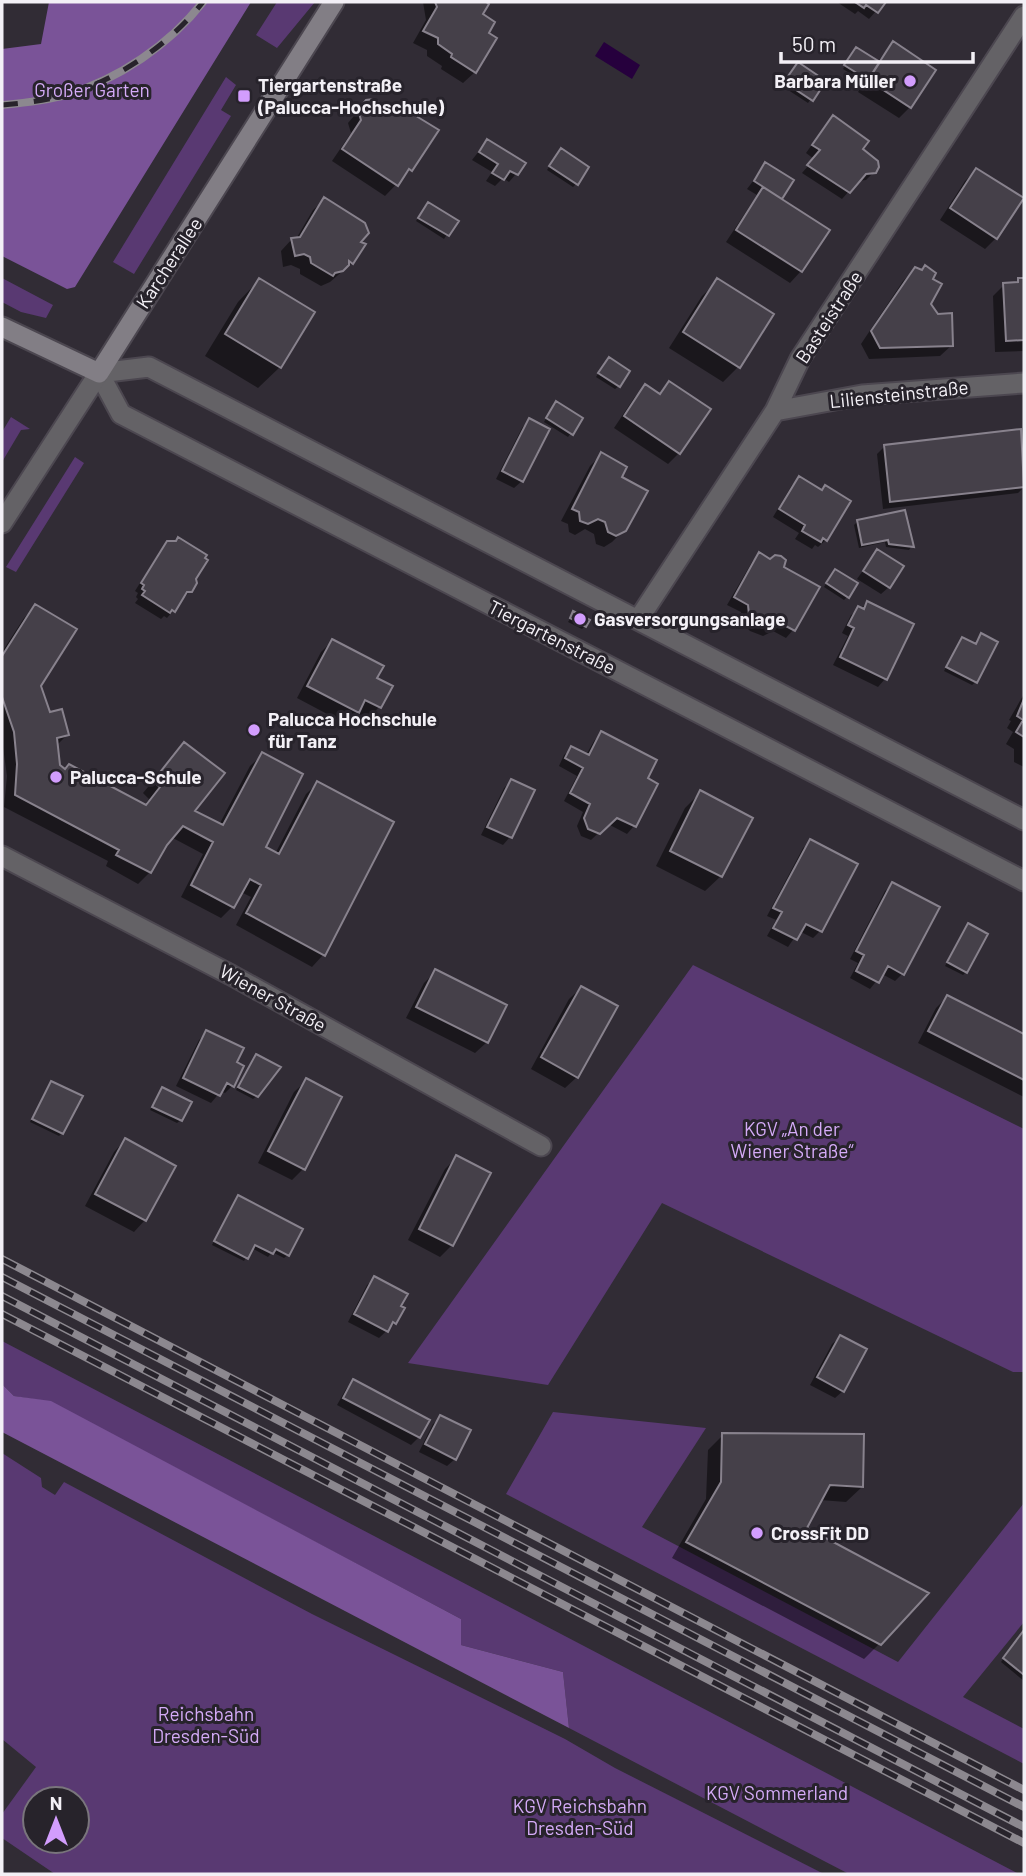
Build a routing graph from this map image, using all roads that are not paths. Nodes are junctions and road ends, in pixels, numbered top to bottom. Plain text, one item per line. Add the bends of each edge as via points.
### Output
1 (334, 2) edge
2 (1024, 16) edge
3 (2, 327) edge
4 (99, 373) junction
5 (1024, 383) edge
6 (775, 411) junction
7 (2, 523) edge
8 (638, 620) junction
9 (1024, 820) edge
10 (2, 856) edge
11 (1024, 881) edge
12 (541, 1146) dead end

1 - 4 main road, Karcherallee
2 - 6 street, Basteistraße via 800,359
3 - 4 main road
4 - 7 street, Karcherallee
4 - 8 street via 149,367
4 - 11 street, Tiergartenstraße via 121,414
5 - 6 street, Liliensteinstraße via 862,395
6 - 8 street, Basteistraße
8 - 9 street
10 - 12 street, Wiener Straße via 243,981

